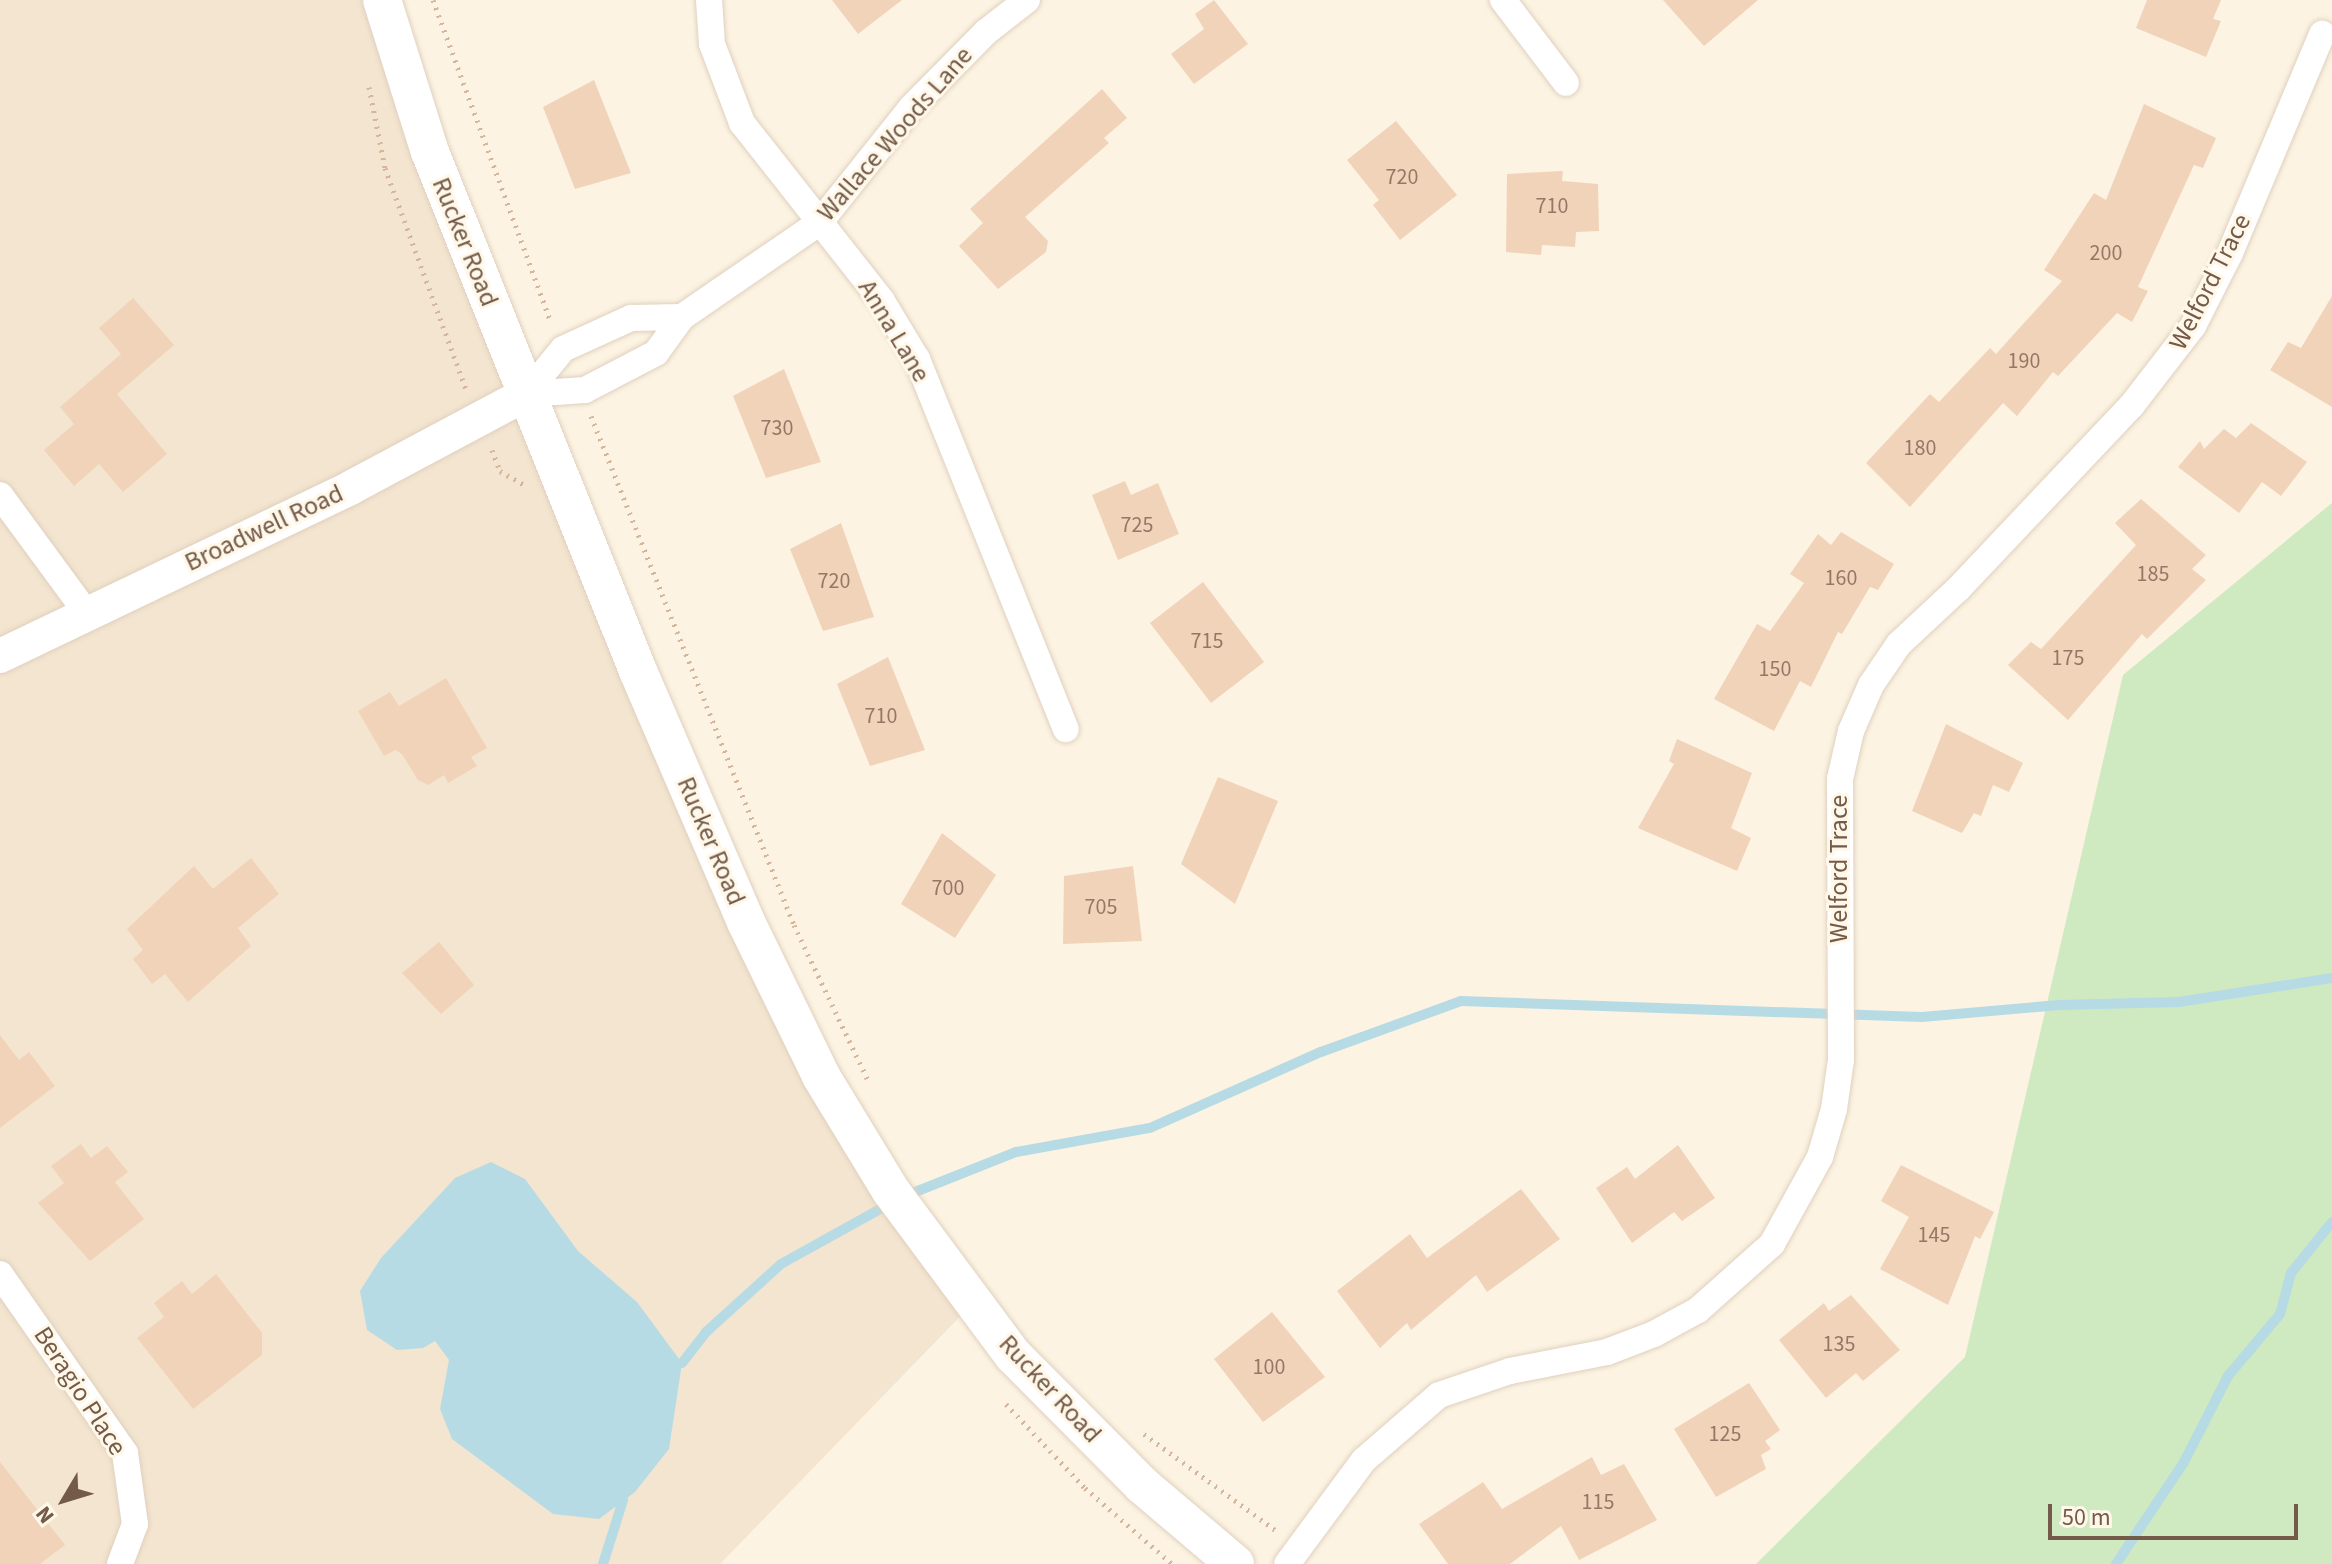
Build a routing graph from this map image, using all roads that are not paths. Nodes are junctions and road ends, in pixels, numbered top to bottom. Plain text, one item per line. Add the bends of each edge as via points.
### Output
1 (382, 0) edge
2 (709, 0) edge
3 (1027, 0) edge
4 (1503, 0) edge
5 (2322, 34) dead end
6 (1566, 83) dead end
7 (820, 222) junction
8 (682, 317) junction
9 (526, 394) junction
10 (0, 495) edge
11 (86, 612) junction
12 (0, 656) edge
13 (1066, 729) dead end
14 (0, 1274) edge
15 (1293, 1556) edge
16 (120, 1564) edge
17 (1235, 1564) edge

1 - 9 main road, Rucker Road via 430,152
2 - 7 street, Anna Lane via 712,44 742,123
3 - 7 street, Wallace Woods Lane via 986,32 911,108
4 - 6 street
5 - 15 street, Welford Trace via 2230,253 2193,326 2132,405 1899,644 1871,685 1851,731 1840,779 1841,1060 1834,1109 1815,1168 1772,1244 1728,1288 1654,1334 1607,1352 1510,1371 1439,1395 1364,1460
7 - 8 street, Wallace Woods Lane
7 - 13 street, Anna Lane via 882,301 917,359
8 - 9 street, Wallace Woods Lane via 656,353 580,390
8 - 9 street via 631,318 563,349
9 - 11 street, Broadwell Road via 352,487
9 - 17 main road, Rucker Road via 746,922 791,1020 846,1120 891,1191 1013,1355 1142,1485
10 - 11 street
11 - 12 street, Broadwell Road
14 - 16 street, Beragio Place via 125,1453 135,1524

